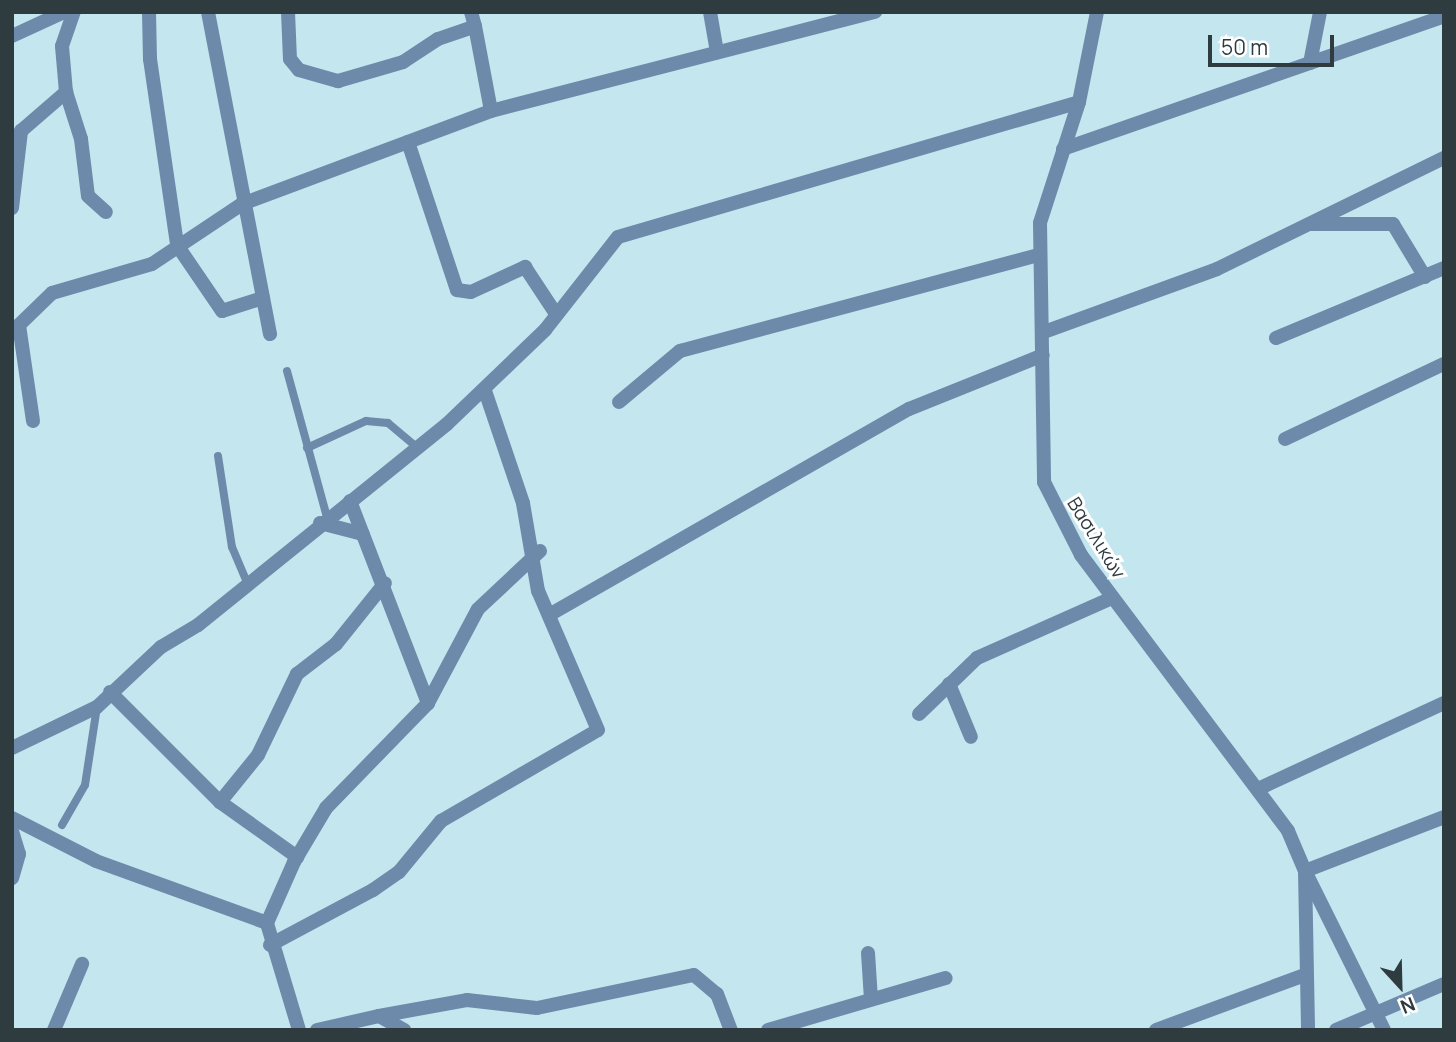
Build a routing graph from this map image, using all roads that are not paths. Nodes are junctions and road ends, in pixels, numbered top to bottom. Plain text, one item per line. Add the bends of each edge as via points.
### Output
1 (64, 12) edge
2 (74, 12) edge
3 (149, 12) edge
4 (208, 12) edge
5 (288, 12) edge
6 (710, 12) edge
7 (875, 12) edge
8 (1097, 12) edge
9 (1320, 12) edge
10 (1444, 16) edge
11 (473, 19) edge
12 (816, 20) edge
13 (12, 36) edge
14 (717, 52) junction
15 (1310, 63) junction
16 (66, 92) junction
17 (1079, 102) junction
18 (491, 111) junction
19 (408, 142) junction
20 (1063, 149) junction
21 (1444, 158) edge
22 (242, 204) junction
23 (12, 208) edge
24 (106, 212) dead end
25 (1306, 224) junction
26 (177, 245) junction
27 (1038, 255) junction
28 (1444, 268) edge
29 (1426, 276) junction
30 (263, 298) junction
31 (556, 314) junction
32 (1044, 332) junction
33 (270, 334) dead end
34 (1276, 338) dead end
35 (1043, 355) junction
36 (1444, 364) edge
37 (287, 371) dead end
38 (485, 391) junction
39 (619, 402) dead end
40 (33, 421) dead end
41 (1285, 439) dead end
42 (415, 446) junction
43 (307, 448) junction
44 (218, 456) dead end
45 (350, 501) junction
46 (324, 520) junction
47 (363, 534) junction
48 (535, 555) junction
49 (247, 582) junction
50 (386, 583) junction
51 (1112, 598) junction
52 (549, 615) junction
53 (949, 684) junction
54 (110, 692) junction
55 (428, 703) junction
56 (1444, 703) edge
57 (97, 707) junction
58 (919, 714) dead end
59 (971, 737) dead end
60 (12, 748) edge
61 (1259, 788) junction
62 (220, 802) junction
63 (1444, 817) edge
64 (12, 818) edge
65 (62, 825) dead end
66 (12, 831) edge
67 (297, 857) junction
68 (1305, 871) junction
69 (12, 878) edge
70 (267, 923) junction
71 (270, 945) junction
72 (868, 953) dead end
73 (82, 964) dead end
74 (1305, 975) junction
75 (946, 978) dead end
76 (1444, 985) edge
77 (871, 999) junction
78 (1378, 1014) junction
79 (379, 1016) junction
80 (54, 1030) edge
81 (299, 1030) edge
82 (317, 1030) edge
83 (404, 1030) edge
84 (731, 1030) edge
85 (768, 1030) edge
86 (1156, 1030) edge
87 (1308, 1030) edge
88 (1336, 1030) edge
89 (1384, 1030) edge

1 - 13 street
2 - 16 street via 62,46
3 - 26 street via 150,58
4 - 22 street
5 - 11 street via 290,59 299,70 338,81 403,62
6 - 14 street
7 - 12 street
8 - 17 street, Βασιλικών
9 - 15 street
10 - 15 street
11 - 18 street
12 - 14 street
14 - 18 street
15 - 20 street
16 - 23 street via 20,131
16 - 24 street via 81,139 88,196
17 - 20 street, Βασιλικών
17 - 31 street via 856,171 632,228 618,236
18 - 19 street
19 - 22 street
19 - 31 street via 457,290 471,292 525,267
20 - 27 street, Βασιλικών via 1040,222
21 - 25 street
22 - 26 street
22 - 30 street
25 - 29 street via 1393,224
25 - 32 street via 1217,269
26 - 30 street via 222,311
26 - 40 street via 152,264 52,293 27,312 19,342
27 - 32 street, Βασιλικών
27 - 39 street via 680,351
28 - 29 street
29 - 34 street
30 - 33 street
31 - 38 street
32 - 35 street, Βασιλικών
35 - 51 street, Βασιλικών via 1044,482 1055,513
35 - 52 street via 909,409
36 - 41 street
37 - 43 lane
38 - 42 street
38 - 48 street via 523,503
42 - 43 lane via 388,423 366,421
42 - 45 street
43 - 46 lane
44 - 49 lane via 232,547
45 - 46 street
45 - 47 street
46 - 47 street
46 - 49 street
47 - 50 street
48 - 52 street
48 - 55 street via 478,609
49 - 54 street
50 - 55 street
50 - 62 street via 336,644 297,674 258,755
51 - 53 street via 977,658
51 - 61 street, Βασιλικών
52 - 71 street via 598,730 441,821 400,872 373,890
53 - 58 street
53 - 59 street
54 - 57 street
54 - 62 street
55 - 67 street via 344,787
56 - 61 street
57 - 60 street
57 - 65 lane via 85,785
61 - 68 street, Βασιλικών
62 - 67 street
63 - 68 street
64 - 70 street via 96,861
66 - 69 street via 19,854
67 - 70 street
68 - 74 street, Βασιλικών
68 - 78 street
70 - 71 street
71 - 81 street
72 - 77 street
73 - 80 street
74 - 86 street
74 - 87 street, Βασιλικών
75 - 77 street
76 - 78 street
77 - 85 street
78 - 88 street
78 - 89 street
79 - 82 street
79 - 83 street
79 - 84 street via 467,1000 537,1008 694,975 718,994

